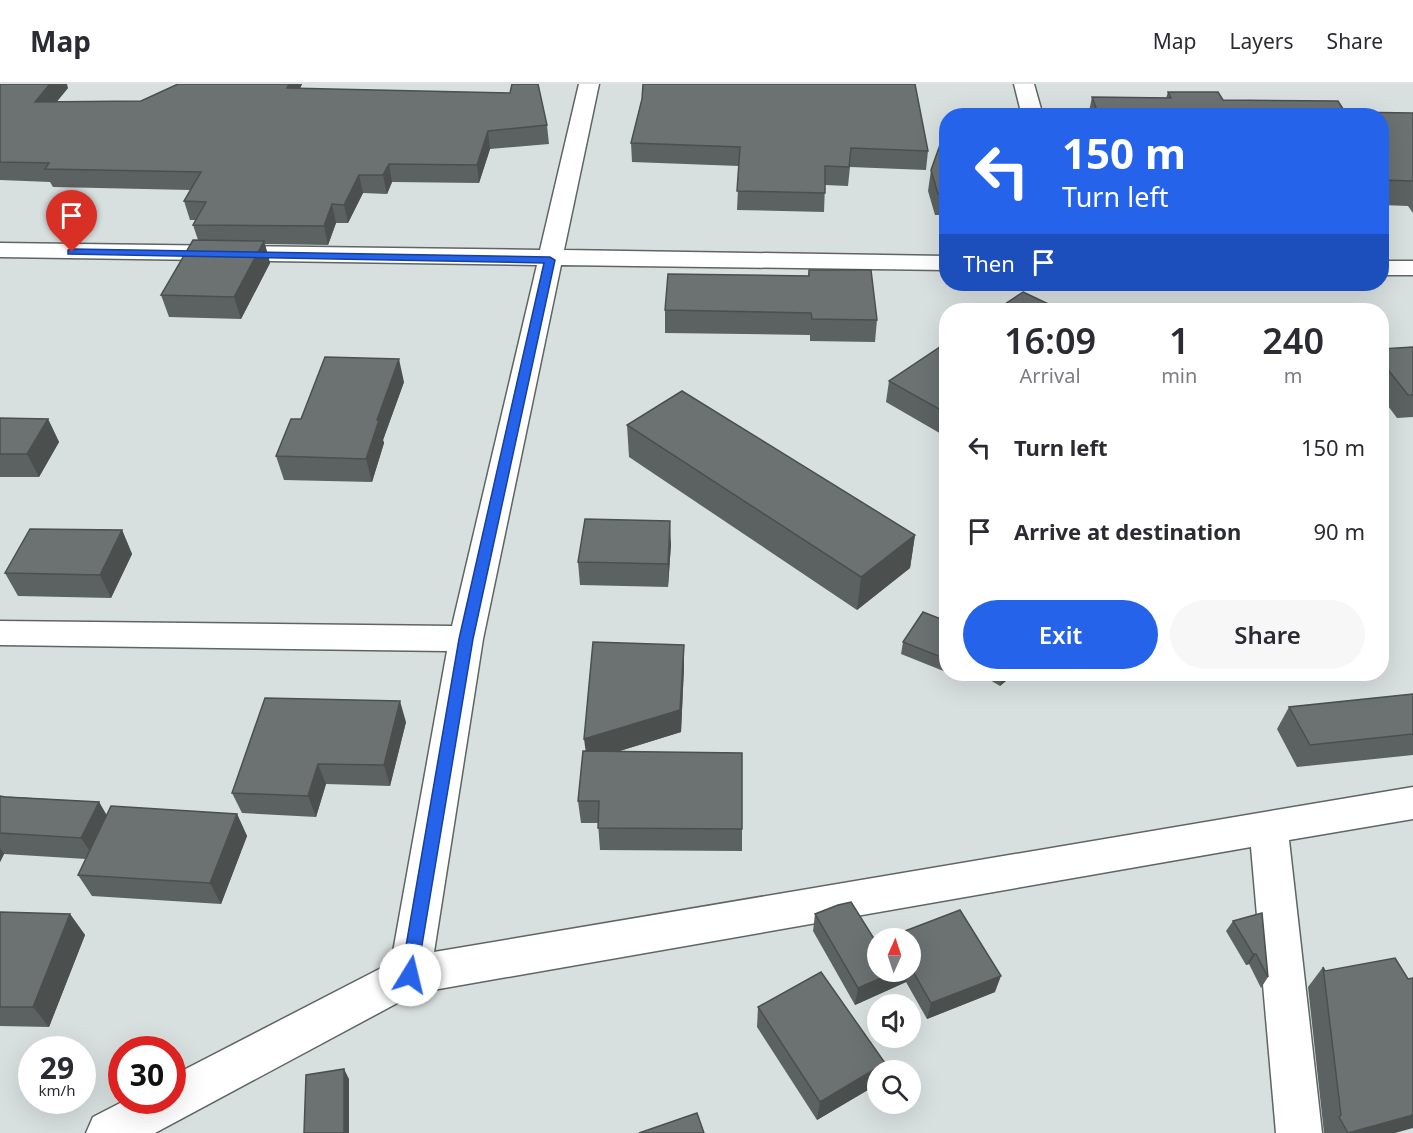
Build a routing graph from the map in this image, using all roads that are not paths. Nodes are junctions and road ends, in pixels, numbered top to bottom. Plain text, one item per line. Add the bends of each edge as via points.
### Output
1 (589, 84) edge
2 (1024, 84) edge
3 (1031, 108) edge
4 (0, 250) edge
5 (550, 260) junction
6 (939, 264) edge
7 (1389, 268) edge
8 (1413, 268) edge
9 (0, 633) edge
10 (466, 639) junction
11 (1413, 803) edge
12 (1268, 826) junction
13 (410, 975) junction
14 (186, 1092) edge
15 (144, 1114) edge
16 (108, 1133) edge
17 (1299, 1133) edge

1 - 5 street
2 - 3 street
4 - 5 street
5 - 6 street
5 - 10 street
7 - 8 street
9 - 10 street
10 - 13 street
11 - 12 street
12 - 13 street
12 - 17 street
13 - 14 street
15 - 16 street

